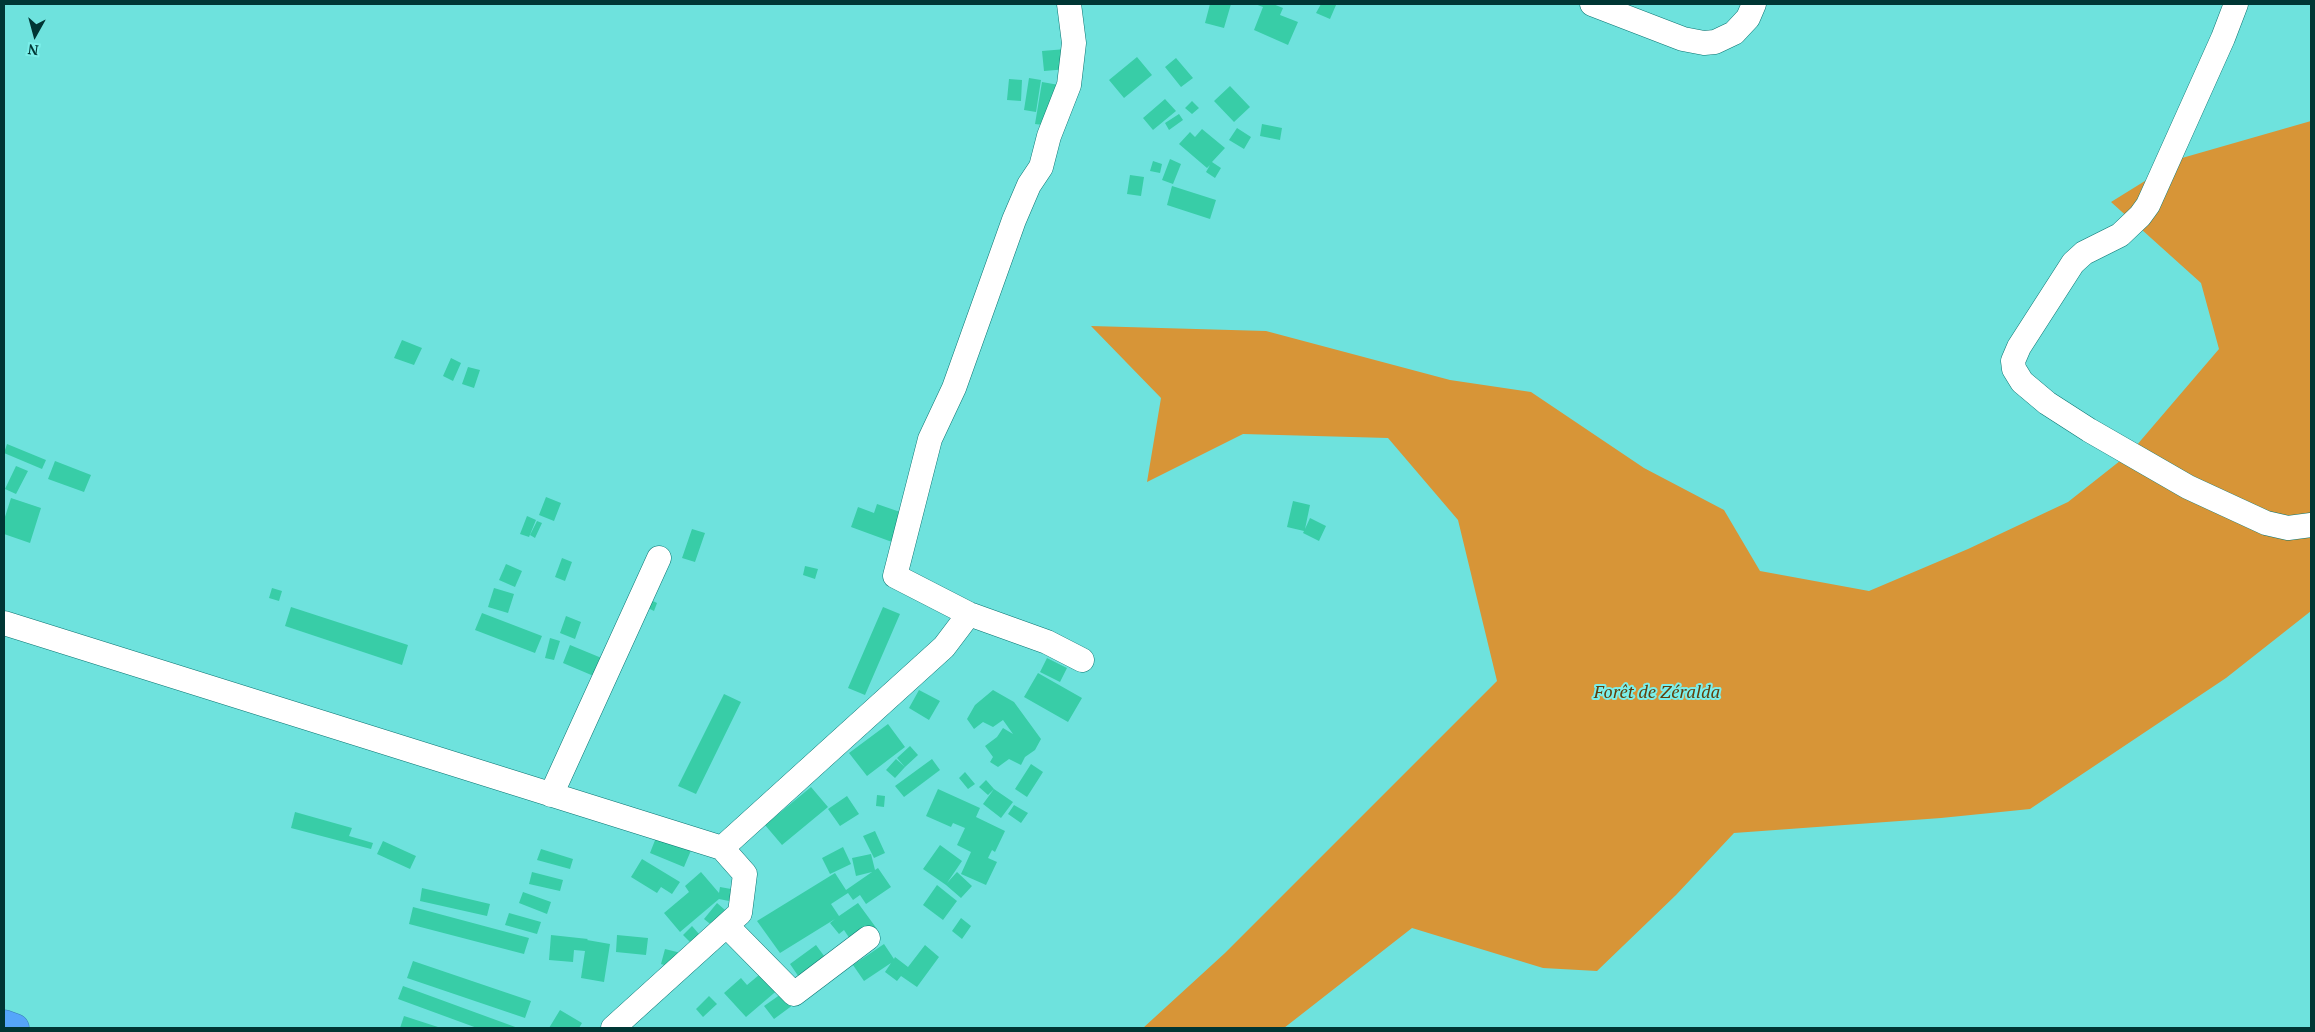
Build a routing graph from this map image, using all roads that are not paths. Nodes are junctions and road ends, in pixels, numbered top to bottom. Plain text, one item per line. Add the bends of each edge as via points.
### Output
1 (1069, 4) edge
2 (1592, 4) edge
3 (1754, 4) edge
4 (2236, 4) edge
5 (2311, 526) edge
6 (659, 558) dead end
7 (969, 614) junction
8 (4, 623) edge
9 (1082, 660) dead end
10 (552, 795) junction
11 (722, 848) junction
12 (727, 926) junction
13 (868, 938) dead end
14 (4, 1024) edge
15 (15, 1028) edge
16 (613, 1028) edge

1 - 7 street via 1074,43 1069,85 1041,167 1029,185 1014,220 954,388 930,439 895,576
2 - 3 street via 1683,39 1704,43 1715,42 1734,33 1748,18
4 - 5 street via 2224,38 2148,205 2120,235 2084,253 2073,263 2019,347 2013,361 2014,369 2022,382 2047,403 2188,487 2266,523 2288,528
6 - 10 street
7 - 9 street via 1047,642
7 - 11 street via 944,647
8 - 10 street
10 - 11 street
11 - 12 street via 745,874 740,914
12 - 13 street via 794,994
12 - 16 street
14 - 15 highway

